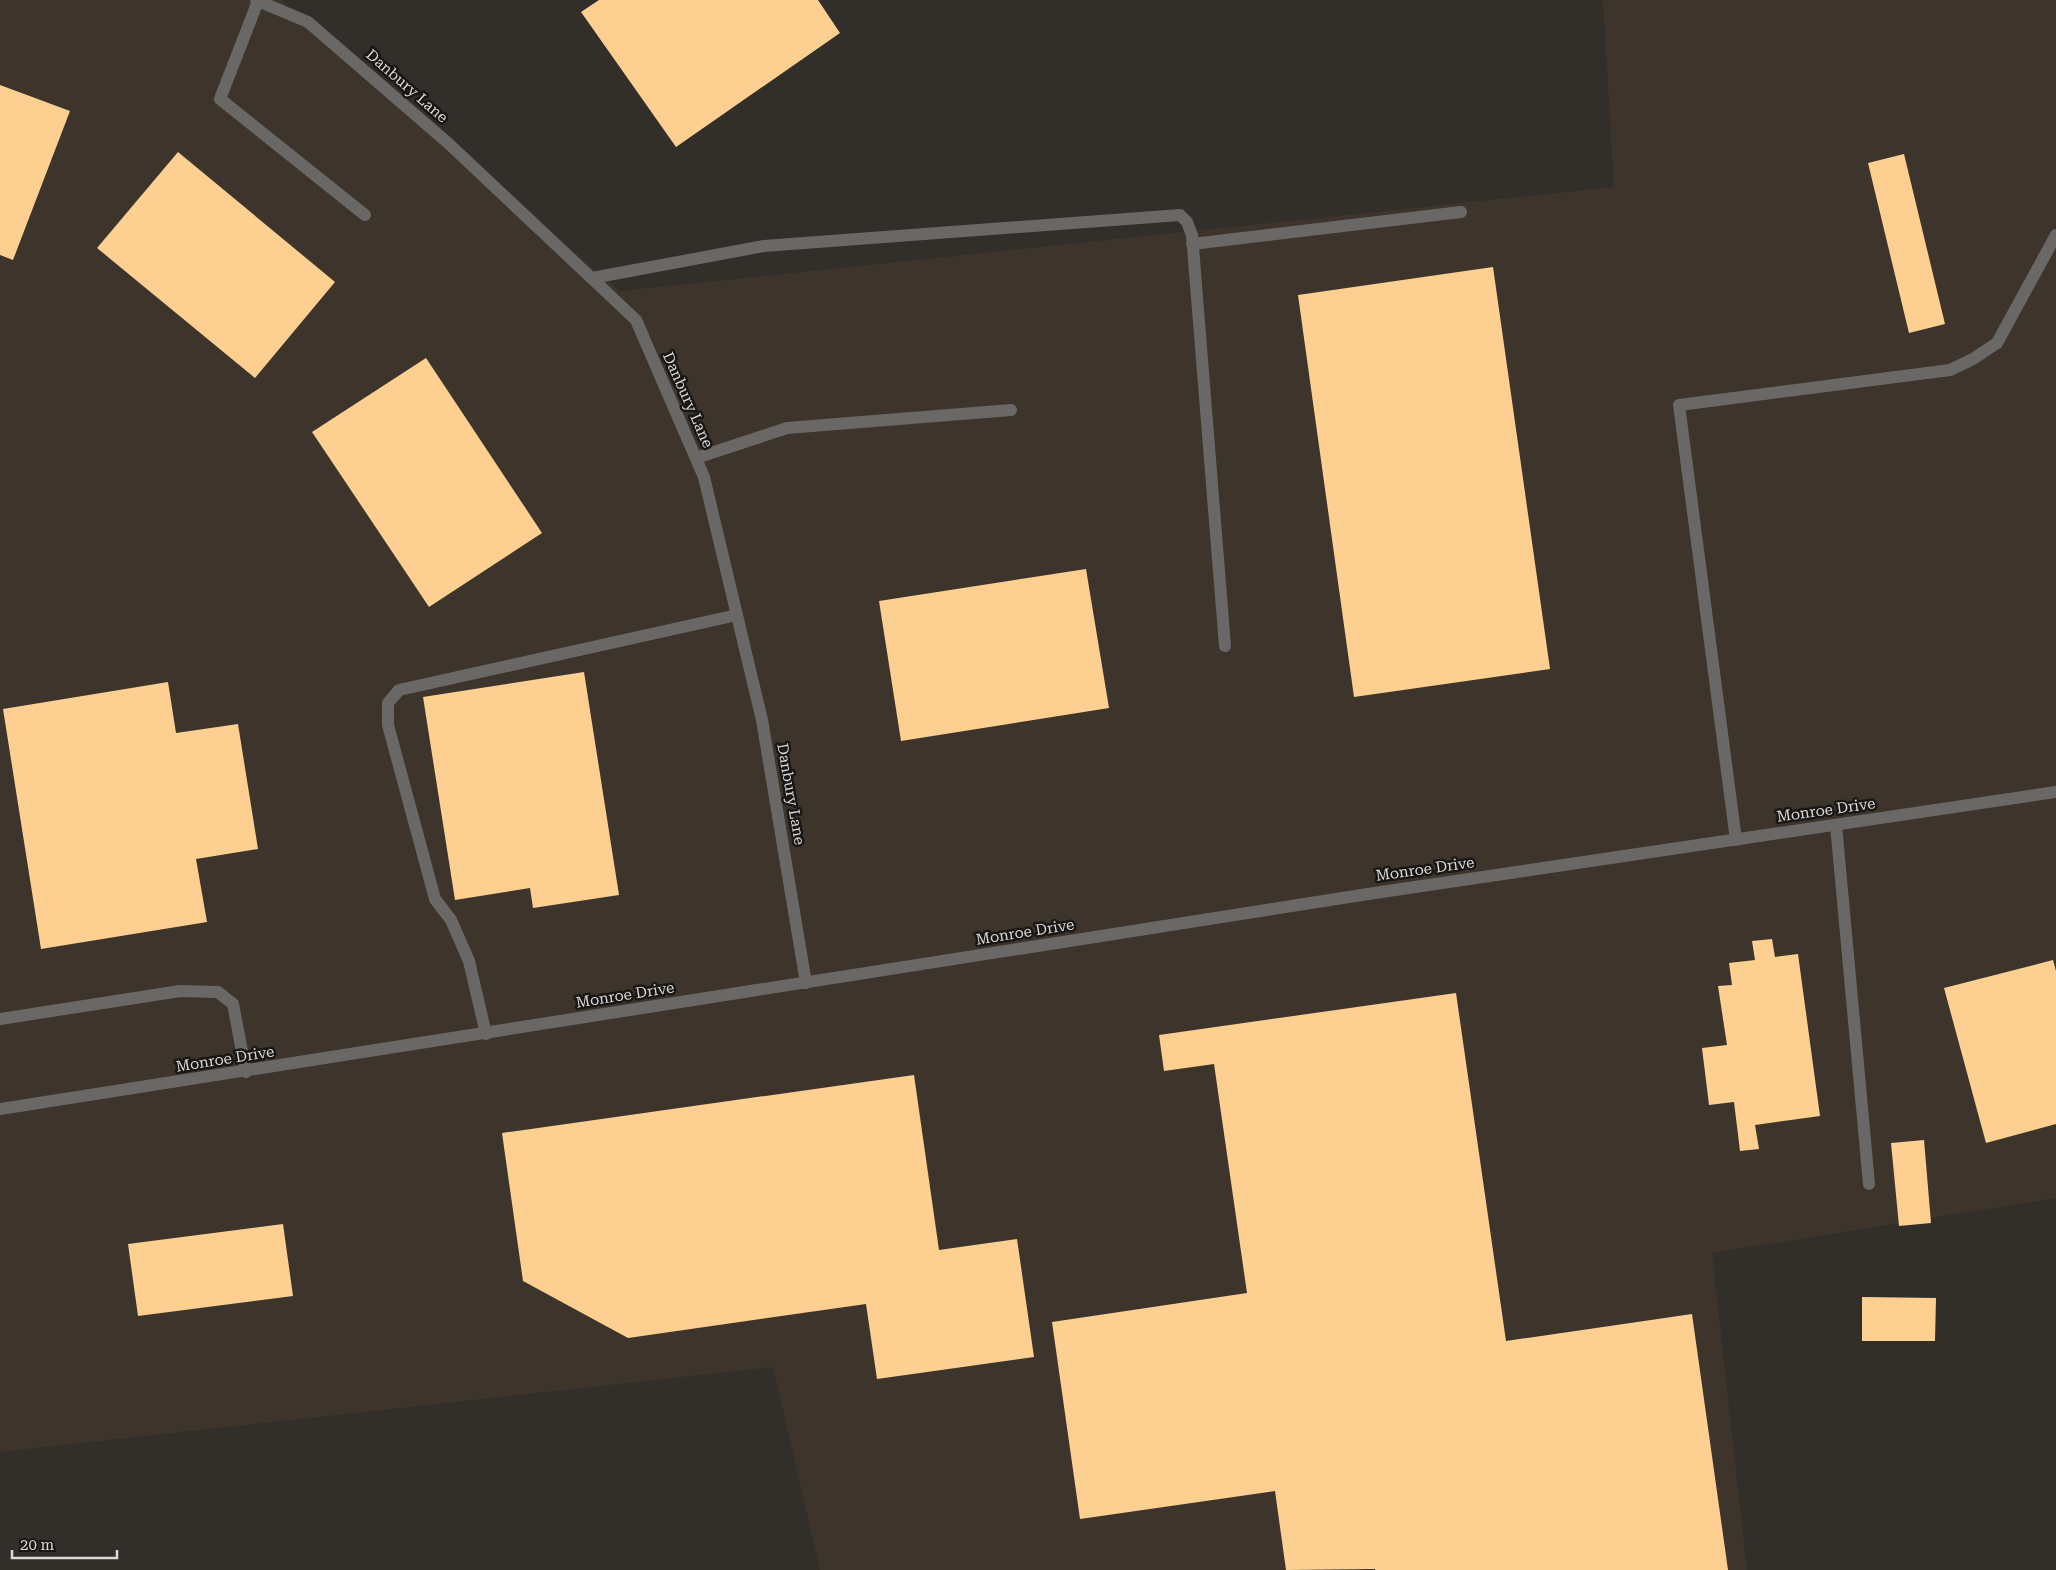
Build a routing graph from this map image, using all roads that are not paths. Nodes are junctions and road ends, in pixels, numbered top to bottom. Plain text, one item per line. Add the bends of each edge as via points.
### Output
1 (257, 0) edge
2 (1461, 212) dead end
3 (365, 215) dead end
4 (2056, 235) edge
5 (1192, 244) junction
6 (592, 278) junction
7 (1011, 410) dead end
8 (696, 458) junction
9 (737, 615) junction
10 (1224, 646) dead end
11 (2056, 792) edge
12 (1836, 825) junction
13 (1736, 840) junction
14 (806, 983) junction
15 (0, 1019) edge
16 (486, 1034) junction
17 (246, 1072) junction
18 (0, 1109) edge
19 (1869, 1184) dead end

1 - 3 street via 220,99
1 - 6 street, Danbury Lane via 308,22 448,143
2 - 5 street
4 - 13 street via 1998,343 1950,370 1679,405
5 - 6 street via 1188,222 1180,215 764,246
5 - 10 street
6 - 8 street, Danbury Lane via 636,320
7 - 8 street via 787,428
8 - 9 street, Danbury Lane via 704,477
9 - 14 street, Danbury Lane via 762,720
9 - 16 street via 399,690 388,702 388,726 435,900 451,920 469,961
11 - 12 street, Monroe Drive
12 - 13 street, Monroe Drive
12 - 19 street
13 - 14 street, Monroe Drive
14 - 16 street, Monroe Drive
15 - 17 street via 180,991 218,992 233,1004
16 - 17 street, Monroe Drive
17 - 18 street, Monroe Drive

